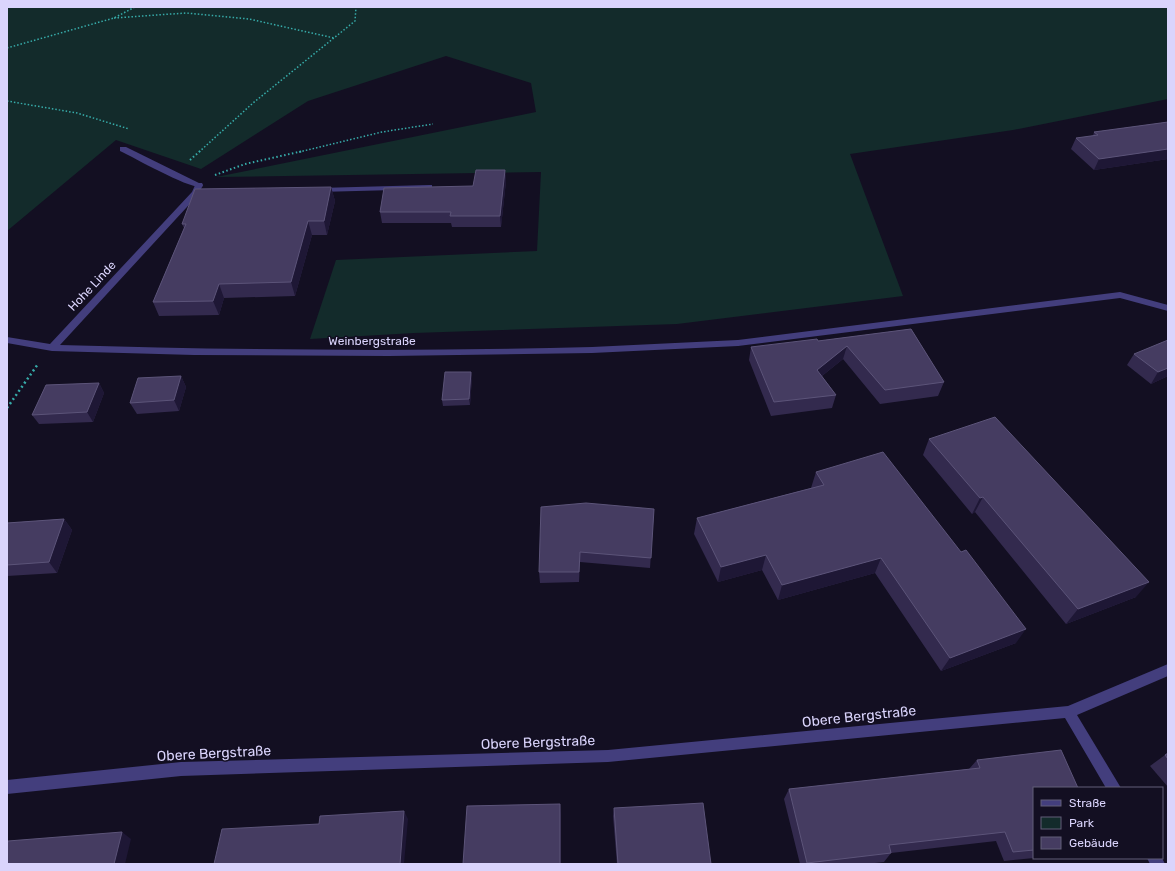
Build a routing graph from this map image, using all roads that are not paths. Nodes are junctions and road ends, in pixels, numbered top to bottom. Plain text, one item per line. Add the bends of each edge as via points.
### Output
1 (123, 149) dead end
2 (429, 187) edge
3 (312, 190) edge
4 (1168, 308) edge
5 (7, 340) edge
6 (52, 348) junction
7 (1168, 670) edge
8 (1068, 712) junction
9 (7, 787) edge
10 (1113, 787) edge

1 - 6 street, Hohe Linde via 199,185 199,193
2 - 3 street
4 - 6 street, Weinbergstraße via 1120,295 738,343 592,350 389,353
5 - 6 street, Weinbergstraße
7 - 8 street, Obere Bergstraße
8 - 9 street, Obere Bergstraße via 608,756 181,769
8 - 10 street

